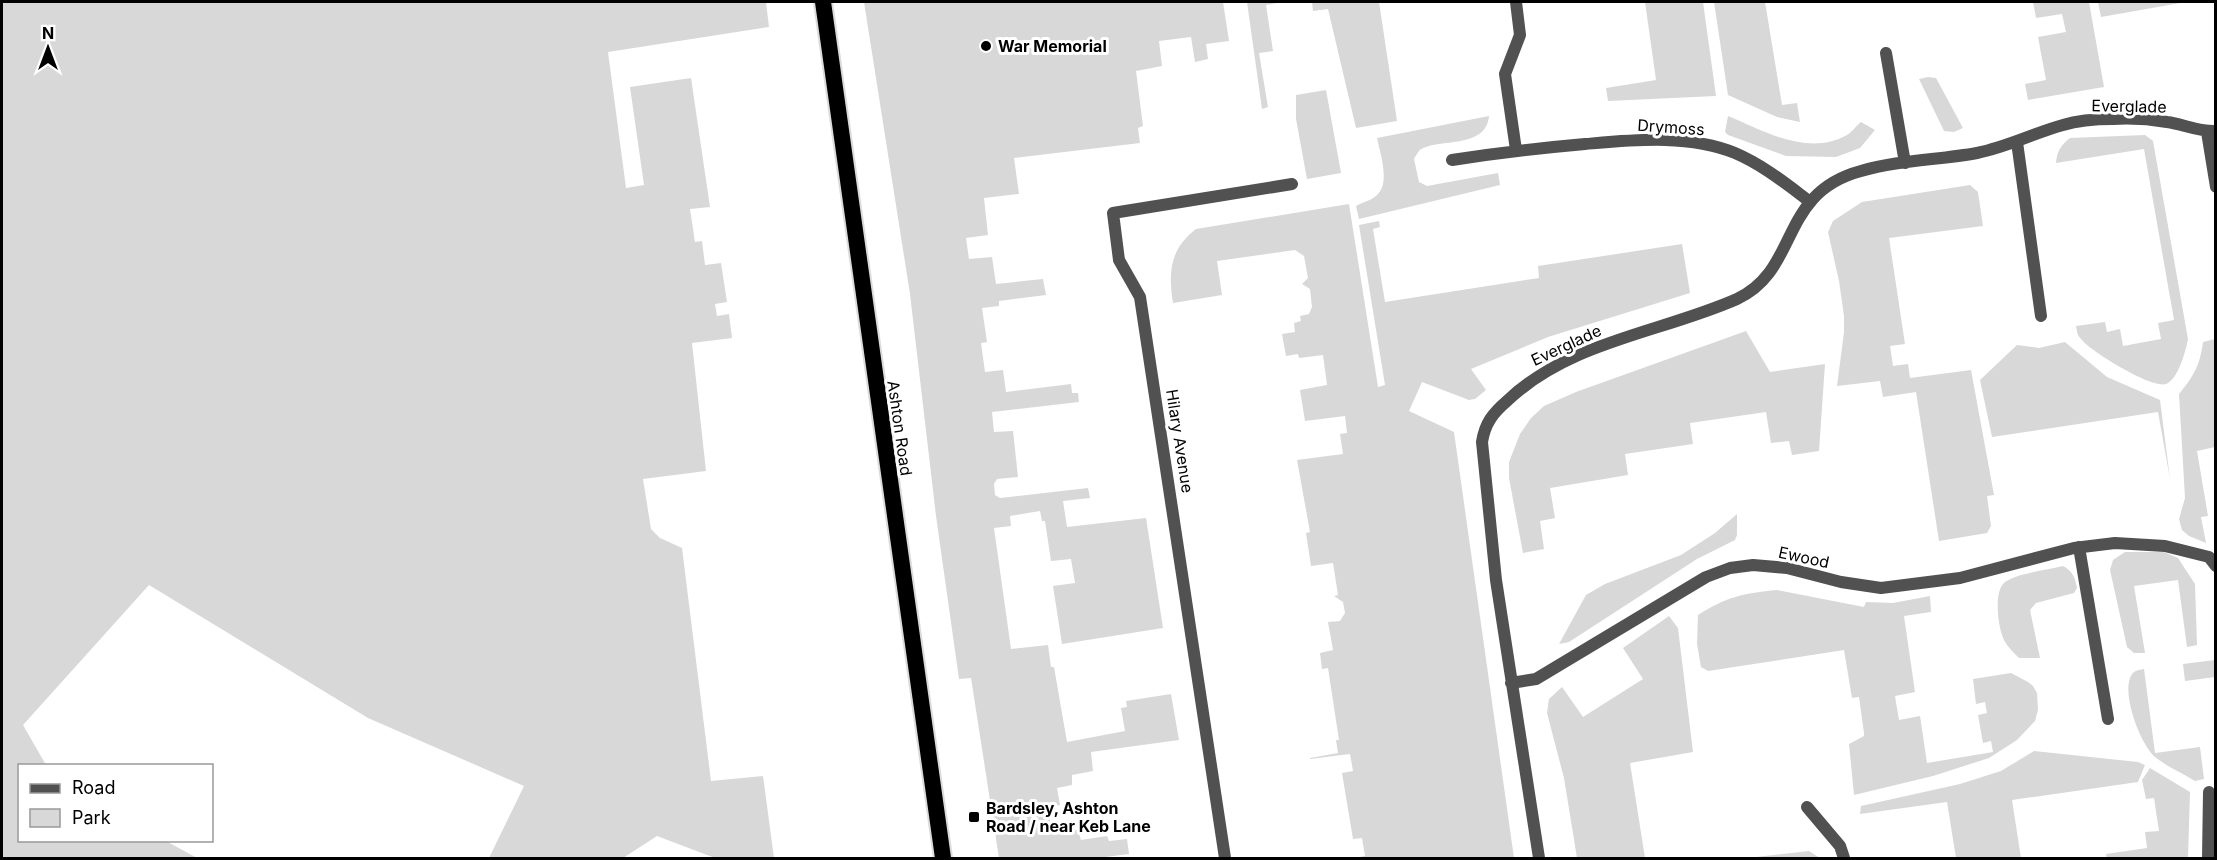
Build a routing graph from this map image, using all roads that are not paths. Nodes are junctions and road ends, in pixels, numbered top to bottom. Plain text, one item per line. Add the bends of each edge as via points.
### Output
1 (823, 2) edge
2 (1516, 2) edge
3 (1886, 53) dead end
4 (2211, 131) edge
5 (2017, 142) junction
6 (1516, 150) junction
7 (1452, 160) dead end
8 (1905, 163) junction
9 (1292, 184) dead end
10 (2216, 187) edge
11 (1809, 201) junction
12 (2041, 316) dead end
13 (2079, 547) junction
14 (2216, 566) edge
15 (1511, 683) junction
16 (2108, 719) dead end
17 (2210, 792) dead end
18 (1807, 807) dead end
19 (943, 858) edge
20 (1225, 858) edge
21 (1539, 858) edge
22 (1844, 858) edge
23 (2208, 858) edge

1 - 19 highway, Ashton Road
2 - 6 street via 1520,35 1505,74
3 - 8 street
4 - 5 street, Everglade via 2168,122 2097,120 2063,125
4 - 10 street, Everglade
5 - 8 street, Everglade via 1979,153
5 - 12 street
6 - 7 street, Drymoss
6 - 11 street, Drymoss via 1623,141 1701,144 1733,152 1758,164
8 - 11 street, Everglade via 1844,176
9 - 20 street, Hilary Avenue via 1113,213 1119,260 1140,297
11 - 15 street, Everglade via 1768,277 1757,288 1703,312 1606,343 1549,368 1522,386 1492,415 1482,442
13 - 14 street, Ewood via 2115,543 2165,546 2209,557
13 - 15 street, Ewood via 1960,578 1881,588 1787,568 1730,568 1706,577 1536,680
13 - 16 street
15 - 21 street, Everglade
17 - 23 street
18 - 22 street via 1840,846

